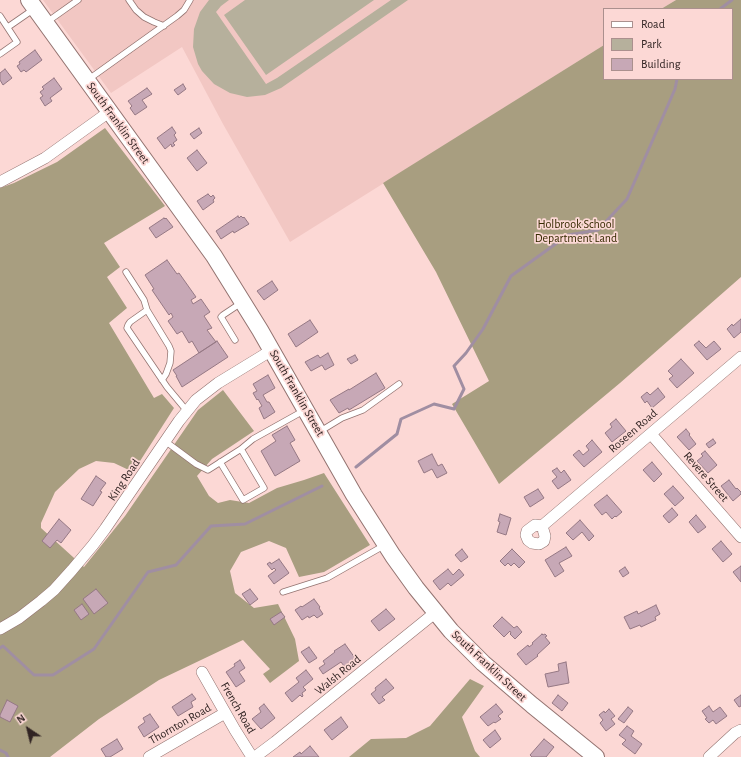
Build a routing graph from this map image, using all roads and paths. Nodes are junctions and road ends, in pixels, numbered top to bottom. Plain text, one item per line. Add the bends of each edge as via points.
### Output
1 (78, 0) edge
2 (129, 0) edge
3 (190, 0) edge
4 (32, 4) edge
5 (0, 16) edge
6 (45, 24) junction
7 (164, 26) junction
8 (8, 27) junction
9 (0, 54) edge
10 (87, 81) junction
11 (109, 112) junction
12 (0, 182) edge
13 (126, 272) dead end
14 (243, 302) junction
15 (147, 310) junction
16 (235, 340) dead end
17 (272, 350) junction
18 (741, 357) edge
19 (162, 380) junction
20 (399, 384) dead end
21 (306, 409) junction
22 (187, 411) junction
23 (319, 432) junction
24 (651, 434) junction
25 (165, 442) junction
26 (241, 449) junction
27 (220, 462) junction
28 (542, 526) dead end
29 (741, 537) edge
30 (386, 545) junction
31 (283, 592) dead end
32 (436, 612) junction
33 (0, 629) edge
34 (202, 672) dead end
35 (225, 713) junction
36 (741, 730) edge
37 (149, 757) edge
38 (252, 757) edge
39 (255, 757) edge
40 (596, 757) edge
41 (709, 757) edge

1 - 6 lane
2 - 7 lane via 144,17
3 - 7 lane via 184,10
4 - 6 main road, South Franklin Street
4 - 8 lane
5 - 8 lane
6 - 10 main road, South Franklin Street
7 - 10 lane
8 - 9 lane via 17,42
10 - 11 main road, South Franklin Street
11 - 12 street via 45,158
11 - 14 main road, South Franklin Street via 202,239
13 - 15 lane via 144,300
14 - 16 lane via 221,318
14 - 17 main road, South Franklin Street
15 - 19 lane via 171,351 170,363
15 - 19 lane via 130,322 127,328
17 - 21 main road, South Franklin Street
17 - 22 street, King Road via 218,383
18 - 24 street, Roseen Road
19 - 22 lane
20 - 23 lane via 363,410 342,418
21 - 23 main road, South Franklin Street
21 - 26 lane via 253,439
22 - 25 street, King Road
23 - 30 main road, South Franklin Street via 354,495
24 - 28 street, Roseen Road
24 - 29 street, Revere Street
25 - 27 lane via 208,470
25 - 33 street, King Road via 113,518 72,570 41,601 20,618
26 - 27 lane
26 - 27 lane via 264,488 243,500
30 - 31 lane via 327,578
30 - 32 main road, South Franklin Street
32 - 39 street, Walsh Road
32 - 40 main road, South Franklin Street via 491,671
34 - 35 street, French Road
35 - 37 street, Thornton Road
35 - 38 street, French Road
36 - 41 street

